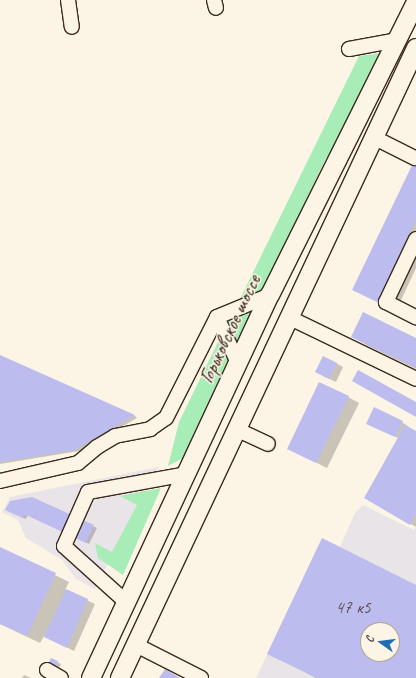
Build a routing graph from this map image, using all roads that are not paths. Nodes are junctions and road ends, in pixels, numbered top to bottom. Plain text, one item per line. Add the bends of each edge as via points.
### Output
1 (68, 0) edge
2 (416, 2) edge
3 (72, 27) dead end
4 (398, 40) junction
5 (416, 48) edge
6 (349, 49) dead end
7 (375, 138) junction
8 (415, 158) edge
9 (416, 239) edge
10 (270, 295) junction
11 (217, 317) junction
12 (288, 317) junction
13 (416, 317) edge
14 (238, 363) junction
15 (416, 379) edge
16 (236, 429) junction
17 (268, 444) dead end
18 (187, 474) junction
19 (0, 481) edge
20 (125, 601) junction
21 (136, 645) junction
22 (47, 670) dead end
23 (61, 678) edge
24 (91, 678) edge
25 (120, 678) edge
26 (201, 678) edge

1 - 3 street
2 - 4 main road, Горьковское шоссе
4 - 6 street
4 - 10 main road, Горьковское шоссе
5 - 7 main road
7 - 8 street
7 - 12 main road
9 - 13 street via 386,302
10 - 11 street
10 - 14 main road, Горьковское шоссе
11 - 14 street
11 - 19 street via 166,418 150,429 115,436 78,463
12 - 15 street
12 - 16 main road
14 - 18 main road, Горьковское шоссе
16 - 17 street
16 - 21 main road
18 - 20 main road, Горьковское шоссе
18 - 20 street via 88,492 64,546
20 - 24 main road, Горьковское шоссе
21 - 25 main road
21 - 26 street
22 - 23 street

